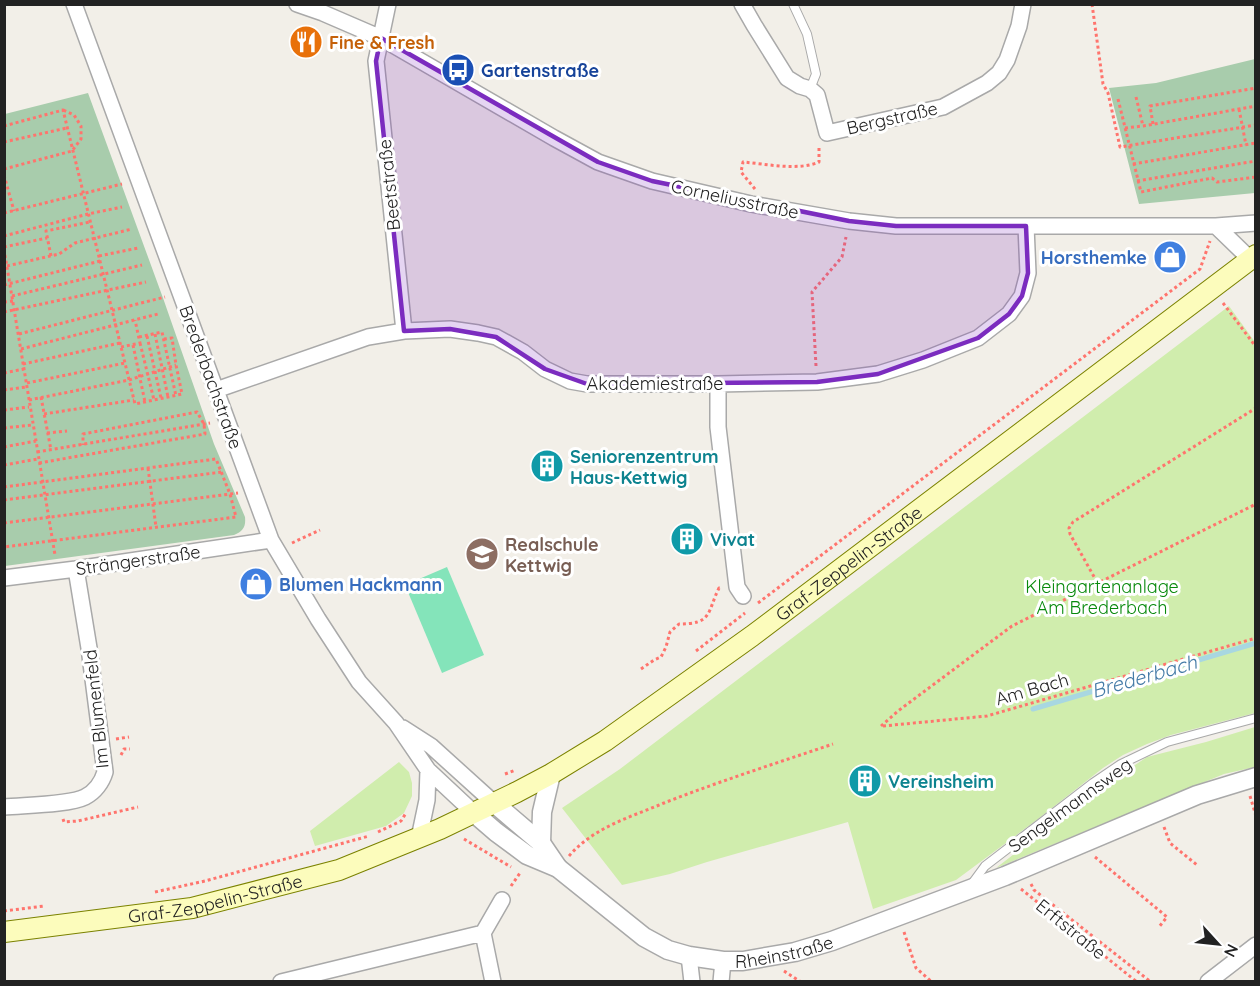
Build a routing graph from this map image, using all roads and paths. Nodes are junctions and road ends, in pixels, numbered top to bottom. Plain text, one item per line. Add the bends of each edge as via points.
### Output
1 (74, 4) edge
2 (297, 4) edge
3 (388, 4) edge
4 (742, 4) edge
5 (793, 4) edge
6 (1023, 4) edge
7 (1092, 4) edge
8 (381, 38) junction
9 (1256, 88) edge
10 (810, 89) junction
11 (1136, 97) dead end
12 (1118, 99) dead end
13 (1256, 106) edge
14 (1239, 109) junction
15 (63, 110) junction
16 (1153, 124) junction
17 (1256, 125) edge
18 (4, 126) edge
19 (1143, 126) junction
20 (1242, 127) junction
21 (67, 128) junction
22 (1125, 128) junction
23 (4, 142) edge
24 (1256, 143) edge
25 (1129, 145) junction
26 (1246, 145) junction
27 (72, 151) junction
28 (1256, 161) edge
29 (819, 162) dead end
30 (1133, 164) junction
31 (4, 169) edge
32 (4, 175) edge
33 (1256, 177) edge
34 (138, 180) junction
35 (1137, 181) junction
36 (6, 185) edge
37 (756, 188) dead end
38 (83, 194) junction
39 (122, 207) dead end
40 (14, 211) junction
41 (4, 213) edge
42 (88, 214) junction
43 (90, 222) junction
44 (1256, 223) edge
45 (1026, 226) junction
46 (1216, 226) junction
47 (132, 229) dead end
48 (4, 236) edge
49 (47, 238) junction
50 (94, 238) junction
51 (4, 248) edge
52 (138, 248) dead end
53 (5, 256) edge
54 (51, 256) junction
55 (99, 256) junction
56 (842, 257) dead end
57 (1253, 257) edge
58 (100, 261) junction
59 (142, 265) dead end
60 (8, 266) junction
61 (103, 274) junction
62 (7, 275) edge
63 (146, 282) dead end
64 (10, 284) junction
65 (4, 285) edge
66 (1212, 288) junction
67 (108, 291) junction
68 (180, 293) junction
69 (12, 296) junction
70 (13, 301) junction
71 (4, 302) edge
72 (15, 310) junction
73 (112, 311) junction
74 (4, 312) edge
75 (158, 314) dead end
76 (135, 320) junction
77 (116, 325) junction
78 (404, 332) junction
79 (19, 334) junction
80 (155, 334) junction
81 (147, 336) junction
82 (139, 337) junction
83 (164, 339) junction
84 (140, 343) junction
85 (121, 345) junction
86 (133, 345) junction
87 (1256, 347) edge
88 (21, 349) junction
89 (816, 359) dead end
90 (125, 363) junction
91 (23, 364) junction
92 (176, 365) junction
93 (169, 367) junction
94 (24, 369) junction
95 (163, 369) junction
96 (156, 371) junction
97 (4, 373) edge
98 (147, 374) junction
99 (139, 376) junction
100 (129, 380) junction
101 (718, 384) junction
102 (27, 385) junction
103 (4, 390) edge
104 (216, 390) junction
105 (176, 396) junction
106 (41, 397) junction
107 (168, 397) junction
108 (161, 399) junction
109 (29, 400) junction
110 (134, 400) junction
111 (154, 400) junction
112 (145, 402) junction
113 (30, 407) junction
114 (1256, 408) edge
115 (4, 410) edge
116 (44, 414) junction
117 (226, 420) junction
118 (204, 424) junction
119 (33, 425) junction
120 (4, 428) edge
121 (67, 430) dead end
122 (48, 433) junction
123 (36, 441) junction
124 (83, 445) junction
125 (4, 447) edge
126 (51, 450) junction
127 (37, 452) junction
128 (39, 461) junction
129 (4, 465) edge
130 (148, 468) junction
131 (222, 472) junction
132 (42, 482) junction
133 (150, 482) junction
134 (4, 487) edge
135 (253, 491) junction
136 (230, 494) junction
137 (44, 495) junction
138 (4, 500) edge
139 (153, 504) junction
140 (1256, 504) edge
141 (49, 518) junction
142 (4, 523) edge
143 (156, 527) junction
144 (320, 530) dead end
145 (53, 541) junction
146 (274, 545) junction
147 (4, 547) edge
148 (76, 569) junction
149 (57, 572) junction
150 (4, 578) edge
151 (1098, 583) junction
152 (745, 596) junction
153 (745, 613) dead end
154 (1256, 638) edge
155 (688, 657) dead end
156 (641, 669) dead end
157 (1256, 718) edge
158 (396, 723) junction
159 (833, 744) dead end
160 (523, 766) dead end
161 (428, 770) junction
162 (505, 774) dead end
163 (551, 774) junction
164 (1256, 777) edge
165 (61, 802) junction
166 (494, 803) junction
167 (4, 807) edge
168 (138, 807) dead end
169 (411, 807) dead end
170 (1157, 812) junction
171 (474, 813) junction
172 (419, 837) junction
173 (464, 839) dead end
174 (541, 843) junction
175 (1080, 845) junction
176 (1197, 865) dead end
177 (5, 867) edge
178 (558, 868) junction
179 (1024, 869) junction
180 (4, 872) edge
181 (1005, 876) junction
182 (967, 891) junction
183 (148, 894) dead end
184 (502, 900) joint
185 (49, 906) dead end
186 (4, 910) edge
187 (899, 917) junction
188 (1159, 927) dead end
189 (4, 932) edge
190 (483, 933) junction
191 (1256, 945) edge
192 (689, 956) junction
193 (723, 961) junction
194 (281, 981) edge
195 (493, 981) edge
196 (692, 981) edge
197 (720, 981) edge
198 (932, 981) edge
199 (1137, 981) edge
200 (1151, 981) edge
201 (1208, 981) edge

1 - 34 street, Brederbachstraße
2 - 8 street, Corneliusstraße
3 - 8 street
4 - 10 street via 787,78
5 - 10 lane via 807,34 816,74
6 - 10 street, Bergstraße via 1014,43 999,73 943,107 827,133 817,95
7 - 25 path via 1103,84 1120,147
8 - 45 street, Corneliusstraße via 598,162 652,181 849,221 896,226
8 - 78 street, Beetstraße via 376,60
9 - 16 path via 1150,106
11 - 19 path
12 - 22 path
13 - 14 path
14 - 16 path
14 - 20 path
15 - 18 path
15 - 21 path
15 - 27 path via 74,115 81,126 81,139
16 - 19 path
17 - 20 path
19 - 22 path
20 - 25 path
20 - 26 path
21 - 23 path
21 - 27 path
22 - 25 path
24 - 26 path
25 - 30 path
26 - 30 path
27 - 31 path
27 - 38 path
28 - 35 path
29 - 37 path via 798,167 743,162 741,172
30 - 35 path
32 - 36 path
33 - 35 path via 1217,182 1212,178 1141,192
34 - 38 path
34 - 68 street, Brederbachstraße
36 - 40 path
38 - 40 path
38 - 42 path
39 - 42 path
40 - 41 path
42 - 43 path
42 - 48 path
43 - 49 path via 46,231
43 - 50 path
44 - 46 street, Corneliusstraße
45 - 46 street, Corneliusstraße
45 - 101 street, Akademiestraße via 1028,273 1022,296 1009,314 978,338 878,374 817,382
46 - 57 street
46 - 152 path via 1200,269
47 - 50 path
49 - 51 path
49 - 54 path
50 - 54 path
50 - 55 path
51 - 53 path
52 - 55 path
53 - 60 path
54 - 60 path
55 - 58 path
56 - 89 path via 812,292
57 - 66 main road, Graf-Zeppelin-Straße
58 - 61 path
58 - 64 path
59 - 61 path
60 - 62 path
61 - 67 path
61 - 69 path
62 - 64 path
63 - 67 path
64 - 65 path
64 - 69 path
66 - 87 path
66 - 163 main road, Graf-Zeppelin-Straße via 743,643
67 - 72 path
67 - 73 path
68 - 73 path
68 - 104 street, Brederbachstraße
69 - 70 path
70 - 71 path
70 - 72 path
72 - 74 path
72 - 79 path
73 - 77 path
73 - 79 path
75 - 76 path
76 - 77 path
76 - 82 path
77 - 85 path
77 - 88 path
78 - 101 street, Akademiestraße via 450,329 496,337 545,369 587,384
78 - 104 street, Akademiestraße via 368,337
79 - 88 path
80 - 81 path
80 - 83 path via 162,332
80 - 95 path
81 - 82 path
81 - 96 path
82 - 84 path
83 - 92 path via 172,338
83 - 93 path
84 - 86 path
84 - 98 path
85 - 86 path
85 - 90 path
85 - 91 path
86 - 99 path
88 - 91 path
90 - 100 path
90 - 102 path
91 - 94 path
92 - 93 path
92 - 105 path via 182,394
93 - 95 path
93 - 105 path
94 - 97 path
94 - 102 path
95 - 96 path
95 - 107 path
96 - 98 path
96 - 108 path
98 - 99 path
98 - 111 path
99 - 100 path
99 - 112 path
100 - 106 path
100 - 110 path
101 - 152 street via 718,427
102 - 103 path
102 - 109 path
104 - 117 street, Brederbachstraße
105 - 107 path
106 - 109 path
106 - 116 path
107 - 108 path
108 - 111 path
109 - 113 path
110 - 112 path via 135,404
110 - 116 path
111 - 112 path
113 - 115 path
113 - 119 path
114 - 151 path via 1073,522 1070,534
116 - 122 path
117 - 118 path
117 - 135 street, Brederbachstraße
118 - 124 path
118 - 124 path via 197,412 83,434
118 - 128 path via 205,434
119 - 120 path
119 - 123 path
121 - 122 path
122 - 126 path
123 - 125 path
123 - 127 path
124 - 126 path
126 - 127 path
127 - 128 path
128 - 129 path
128 - 132 path
130 - 131 path via 216,459
130 - 132 path
130 - 133 path
131 - 133 path
131 - 136 path
132 - 134 path
132 - 137 path
133 - 137 path
133 - 139 path
135 - 136 path
135 - 146 street, Brederbachstraße
136 - 139 path
136 - 143 path via 236,517
137 - 138 path
137 - 141 path
139 - 141 path
139 - 143 path
140 - 151 path
141 - 142 path
141 - 145 path
143 - 145 path
144 - 146 path
145 - 147 path
145 - 149 path
146 - 148 street, Strängerstraße
146 - 158 street, Brederbachstraße via 359,682
148 - 149 street, Strängerstraße
148 - 165 street, Im Blumenfeld via 105,772 92,793
149 - 150 street, Strängerstraße
151 - 154 path, Am Bach via 1012,626 881,726 987,716
152 - 156 path via 719,588 709,614 700,622 679,624 670,632 662,657
153 - 155 path
157 - 182 lane, Sengelmannsweg via 1167,742 1121,764 985,866
158 - 161 street, Brederbachstraße
158 - 166 street, Brederbachstraße via 431,746
159 - 178 path via 712,784 603,828
160 - 162 path
161 - 171 street, Brederbachstraße
161 - 172 street via 427,800
163 - 166 main road, Graf-Zeppelin-Straße
163 - 174 street via 542,812
164 - 170 street, Rheinstraße
165 - 167 street, Im Blumenfeld
165 - 168 path via 64,822
166 - 171 main road, Graf-Zeppelin-Straße
166 - 174 street, Rheinstraße
169 - 183 path via 401,821 373,835
170 - 175 street, Rheinstraße
170 - 176 path via 1170,843
171 - 172 main road, Graf-Zeppelin-Straße
171 - 178 street, Rheinstraße via 527,855
172 - 189 main road, Graf-Zeppelin-Straße via 339,870 192,908
173 - 184 path via 520,873
174 - 178 street, Rheinstraße
175 - 179 street, Rheinstraße
175 - 188 path via 1167,917
177 - 180 path
178 - 192 street, Rheinstraße via 644,938
179 - 181 street, Rheinstraße
179 - 200 path via 1034,890
181 - 182 street, Rheinstraße
181 - 199 path, Erftstraße
182 - 187 street, Rheinstraße
184 - 190 street
185 - 186 path
187 - 193 street, Rheinstraße via 795,952
187 - 198 path via 916,968
190 - 194 street
190 - 195 street
191 - 201 street
192 - 193 street, Rheinstraße
192 - 196 street
193 - 197 street

